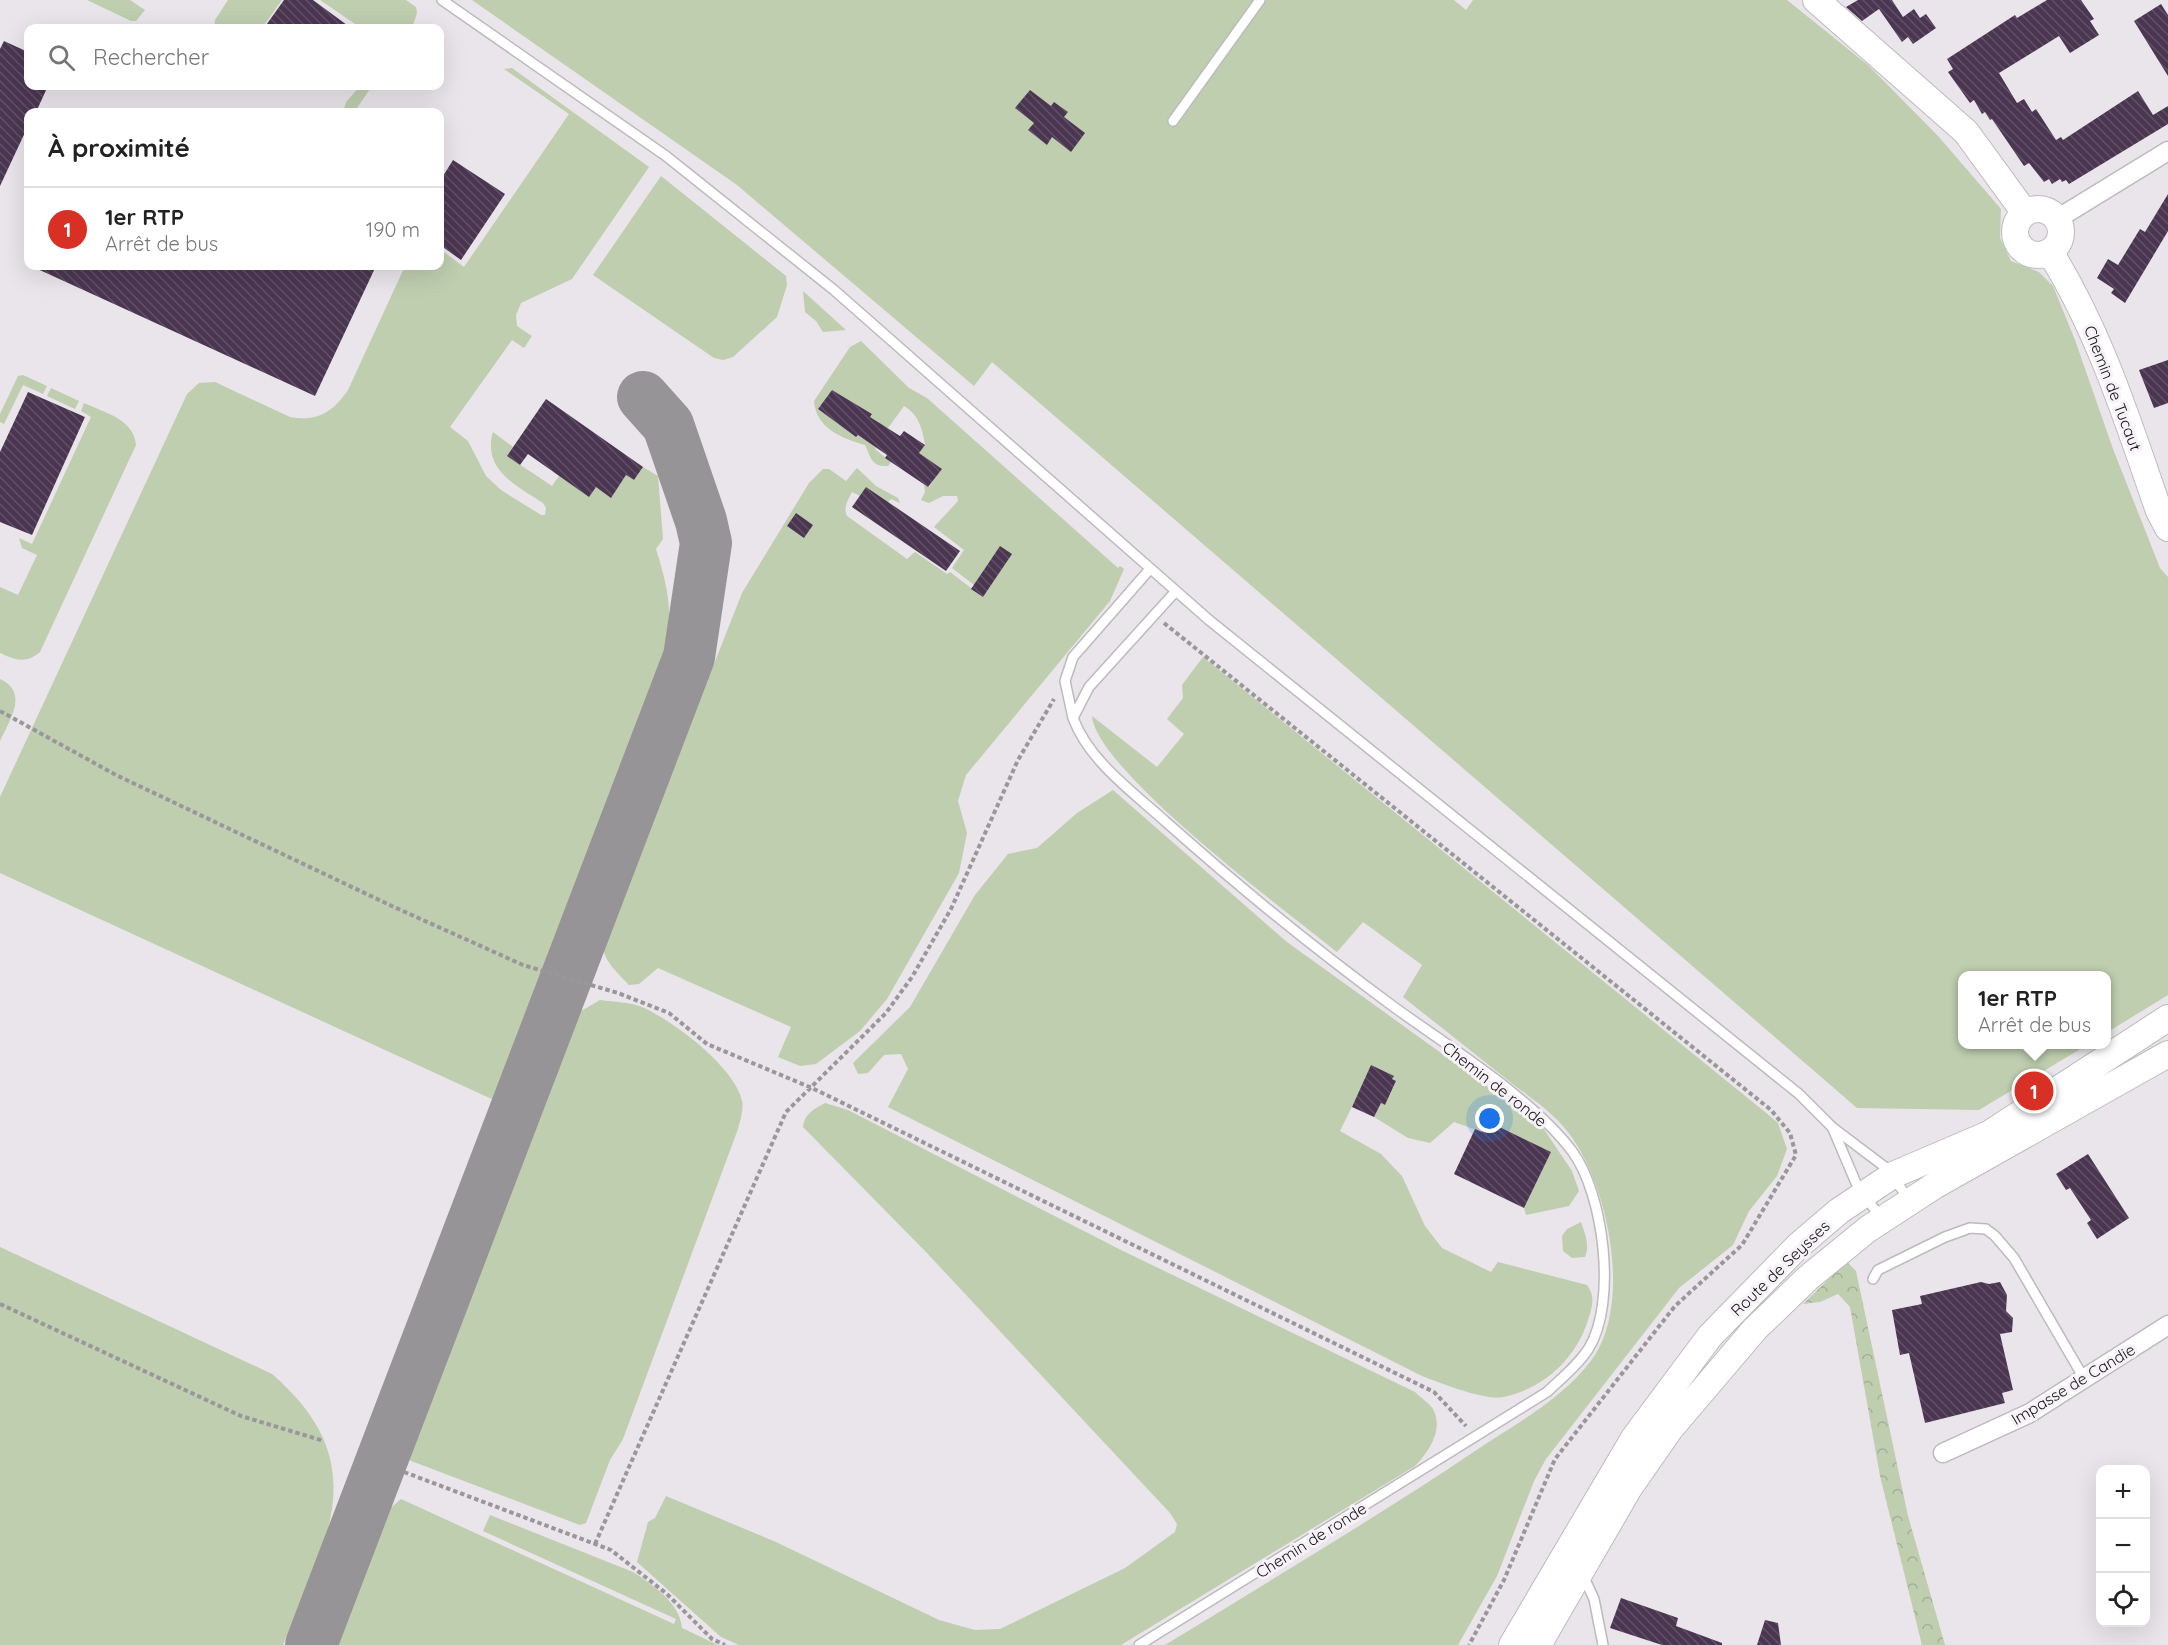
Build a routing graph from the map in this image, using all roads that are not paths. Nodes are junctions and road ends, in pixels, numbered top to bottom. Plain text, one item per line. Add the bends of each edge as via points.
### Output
1 (442, 0) edge
2 (1260, 0) edge
3 (1816, 0) edge
4 (1173, 121) dead end
5 (2168, 151) edge
6 (2025, 213) junction
7 (2057, 219) junction
8 (2050, 252) junction
9 (2168, 528) edge
10 (1150, 569) junction
11 (1176, 591) junction
12 (1073, 718) junction
13 (2168, 1018) edge
14 (2168, 1031) edge
15 (2168, 1054) edge
16 (1832, 1127) junction
17 (1898, 1187) junction
18 (1872, 1204) junction
19 (1873, 1279) dead end
20 (1772, 1288) dead end
21 (1764, 1296) dead end
22 (2168, 1325) edge
23 (1692, 1378) dead end
24 (2085, 1380) junction
25 (1679, 1396) dead end
26 (1943, 1453) dead end
27 (1573, 1564) junction
28 (1139, 1645) edge
29 (1512, 1645) edge
30 (1524, 1645) edge
31 (1538, 1645) edge
32 (1603, 1645) edge

1 - 10 lane via 666,156 834,290
2 - 4 lane
3 - 6 main road via 1966,132
5 - 7 street
6 - 7 main road via 2042,209
6 - 8 main road via 2015,226 2018,244 2033,255
7 - 8 main road via 2061,236
8 - 9 main road, Chemin de Tucaut via 2102,352
10 - 11 lane
10 - 12 lane, Chemin de ronde via 1073,657 1065,681
11 - 12 lane via 1089,687
11 - 16 lane via 1799,1094
12 - 28 lane, Chemin de ronde via 1080,736 1118,778 1222,872 1326,957 1521,1101 1558,1134 1586,1180 1600,1229 1603,1313 1590,1347 1547,1392
13 - 17 main road, Route de Seysses via 1989,1134
14 - 17 lane, Route de Seysses via 2004,1136
15 - 17 main road, Route de Seysses
16 - 17 lane
16 - 18 lane
17 - 18 main road, Route de Seysses
18 - 27 main road, Route de Seysses via 1809,1277 1755,1329 1670,1429
18 - 27 main road, Route de Seysses via 1798,1246 1710,1336 1635,1446
19 - 24 lane via 1878,1270 1945,1237 1970,1228 1986,1229 2014,1258
20 - 21 lane, Route de Seysses
22 - 24 street, Impasse de Candie
23 - 25 lane
24 - 26 street, Impasse de Candie via 2030,1413
27 - 29 main road, Route de Seysses
27 - 30 lane, Route de Seysses
27 - 31 main road, Route de Seysses
27 - 32 lane via 1594,1599

